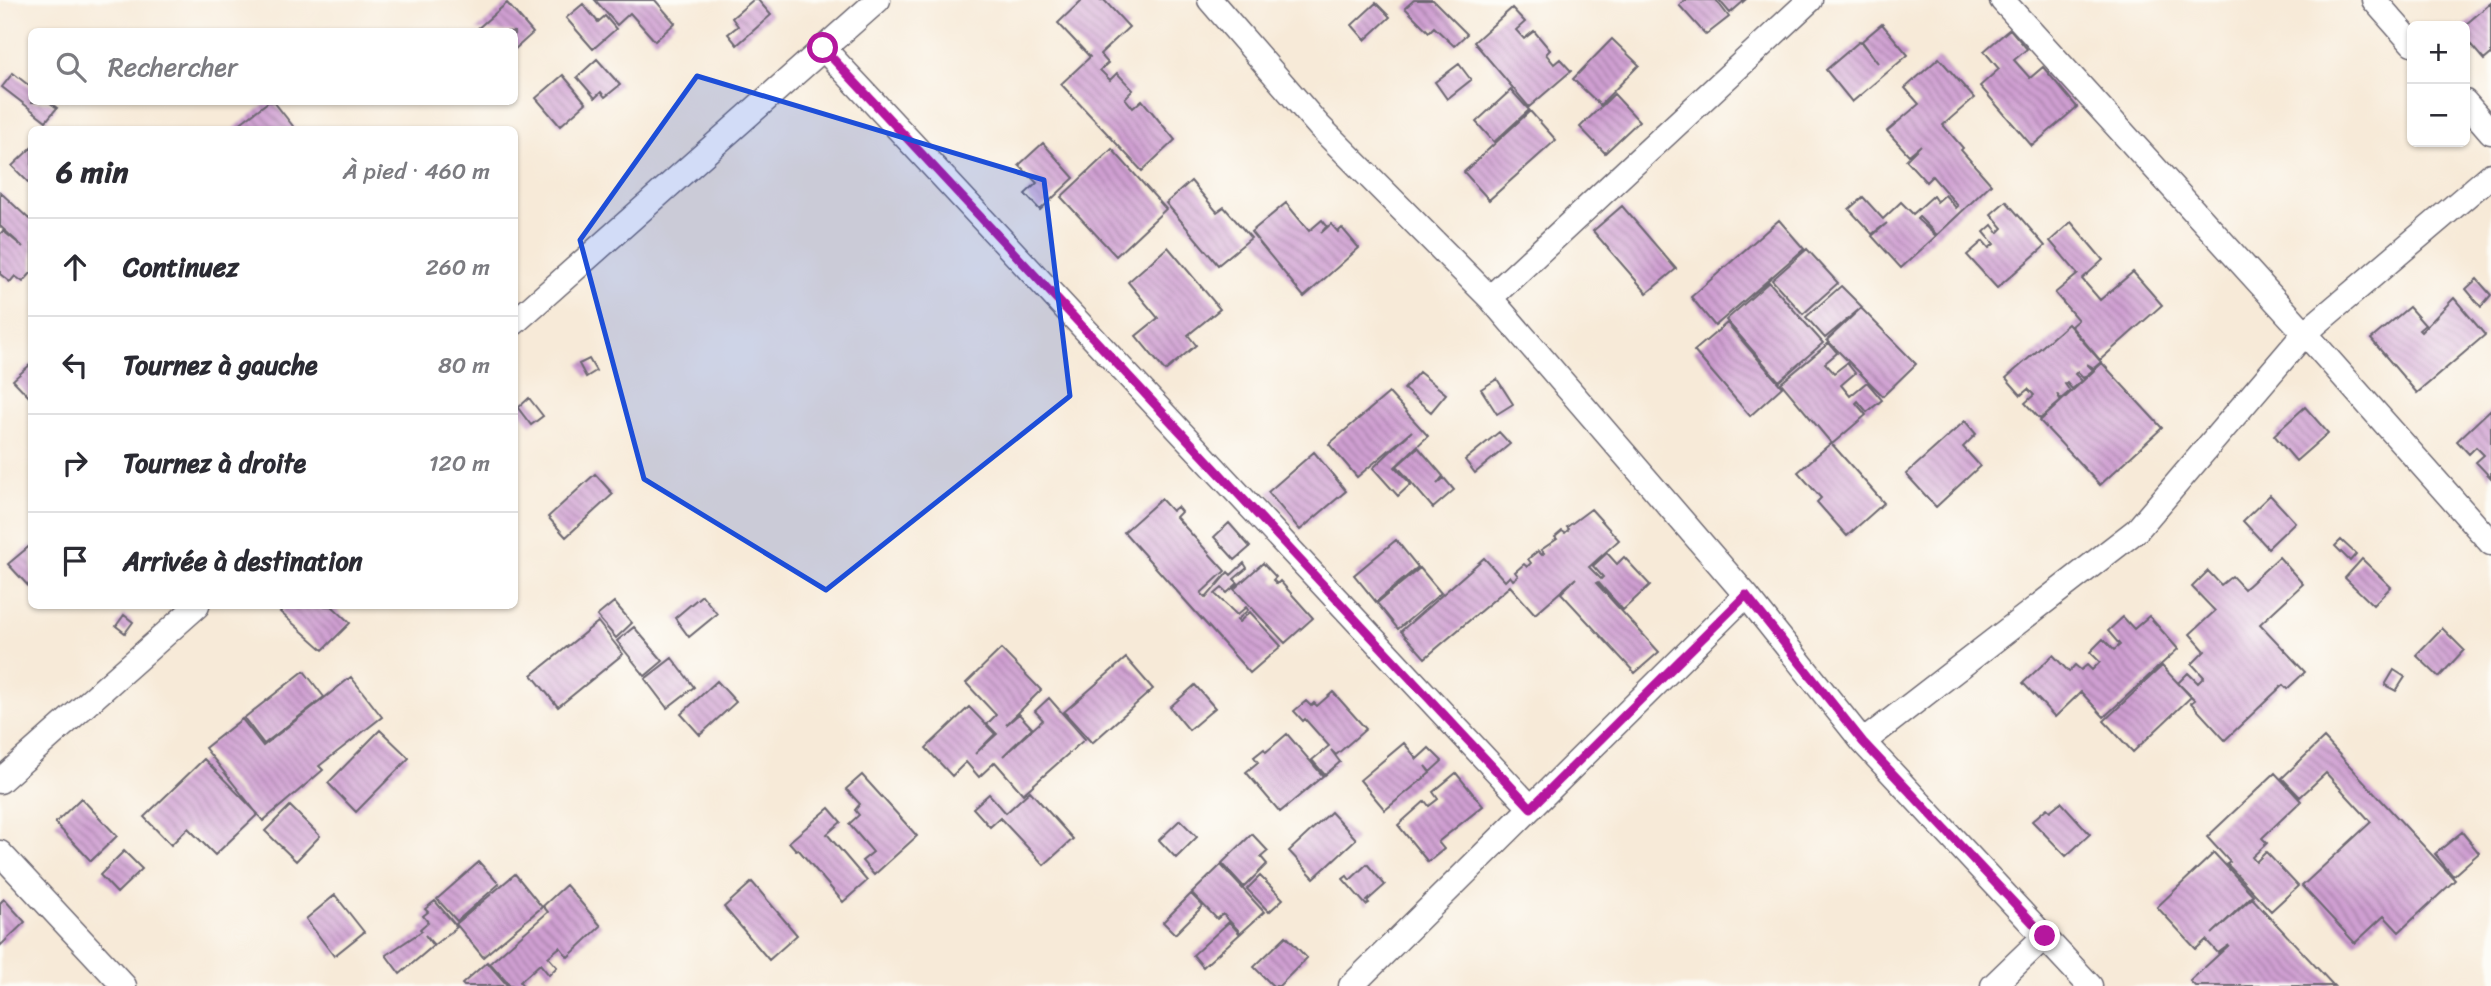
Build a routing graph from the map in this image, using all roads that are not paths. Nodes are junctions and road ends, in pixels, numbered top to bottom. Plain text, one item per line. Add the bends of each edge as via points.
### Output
1 (878, 0) edge
2 (1210, 0) edge
3 (1810, 0) edge
4 (2002, 0) edge
5 (2374, 0) edge
6 (2407, 37) edge
7 (823, 48) junction
8 (2470, 108) edge
9 (2491, 132) edge
10 (2491, 175) edge
11 (1490, 298) junction
12 (518, 319) edge
13 (2305, 333) junction
14 (2491, 543) edge
15 (1746, 595) junction
16 (194, 609) edge
17 (1863, 742) junction
18 (0, 781) edge
19 (1531, 808) junction
20 (0, 853) edge
21 (2045, 936) junction
22 (124, 986) edge
23 (1351, 986) edge
24 (1993, 986) edge
25 (2090, 986) edge

1 - 7 street
2 - 11 street via 1319,126
3 - 11 street
4 - 13 street
5 - 6 street
7 - 12 street
7 - 19 street
8 - 9 street
10 - 13 street
11 - 15 street
13 - 14 street
13 - 17 street via 2137,530
15 - 17 street
15 - 19 street
16 - 18 street
17 - 21 street
19 - 23 street
20 - 22 street
21 - 24 street
21 - 25 street

